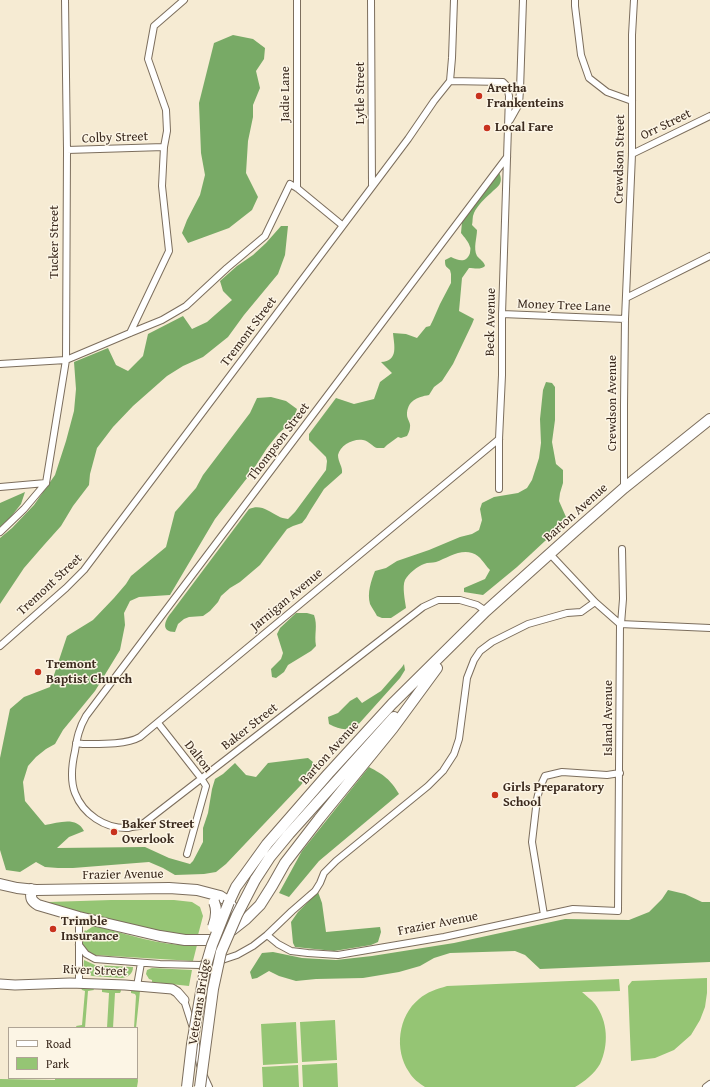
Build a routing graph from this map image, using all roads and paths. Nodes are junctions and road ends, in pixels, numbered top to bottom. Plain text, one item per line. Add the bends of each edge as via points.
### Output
1 (65, 0) edge
2 (184, 0) edge
3 (297, 0) edge
4 (372, 0) edge
5 (454, 0) edge
6 (523, 0) edge
7 (575, 0) edge
8 (634, 0) edge
9 (450, 81) junction
10 (632, 101) junction
11 (710, 116) edge
12 (509, 121) junction
13 (164, 147) junction
14 (67, 150) junction
15 (632, 154) junction
16 (507, 157) junction
17 (372, 185) junction
18 (297, 188) junction
19 (342, 225) junction
20 (710, 256) edge
21 (626, 298) junction
22 (502, 314) junction
23 (625, 319) junction
24 (130, 333) junction
25 (66, 360) junction
26 (0, 364) edge
27 (710, 419) edge
28 (499, 439) junction
29 (46, 482) junction
30 (0, 487) edge
31 (624, 488) junction
32 (499, 489) dead end
33 (0, 532) edge
34 (622, 549) dead end
35 (550, 554) junction
36 (595, 602) junction
37 (486, 611) junction
38 (621, 624) junction
39 (710, 628) edge
40 (465, 633) junction
41 (0, 646) edge
42 (437, 668) junction
43 (158, 723) junction
44 (76, 744) junction
45 (620, 773) junction
46 (201, 778) junction
47 (187, 854) dead end
48 (255, 880) joint
49 (0, 884) edge
50 (31, 889) junction
51 (187, 889) junction
52 (229, 902) junction
53 (618, 911) joint
54 (237, 914) junction
55 (544, 915) junction
56 (79, 917) junction
57 (267, 936) junction
58 (79, 945) junction
59 (141, 963) junction
60 (79, 983) junction
61 (0, 984) edge
62 (137, 986) junction
63 (184, 1000) joint
64 (192, 1044) junction
65 (710, 1084) edge
66 (186, 1087) edge
67 (200, 1087) edge
68 (209, 1087) edge
69 (706, 1087) edge

1 - 14 street, Tucker Street
2 - 13 street via 154,26 148,59 166,110
3 - 18 street, Jadie Lane
4 - 17 street, Lytle Street
5 - 9 street
6 - 12 street via 519,104
7 - 10 street via 581,55 590,78 607,92
8 - 10 street, Crewdson Street
9 - 12 street via 498,81 506,84 509,91
9 - 17 street, Tremont Street
10 - 15 street, Crewdson Street
11 - 15 street, Orr Street
12 - 16 street
13 - 14 street, Colby Street
13 - 24 street via 162,186 169,251
14 - 25 street, Tucker Street
15 - 21 street, Crewdson Street
16 - 22 street, Beck Avenue
16 - 44 street, Thompson Street via 86,716 80,726
17 - 19 street, Tremont Street
18 - 19 street
18 - 24 street via 290,184 265,236 186,306 162,320
19 - 41 street, Tremont Street via 84,570
20 - 21 street
21 - 23 street, Crewdson Street
22 - 23 street, Money Tree Lane
22 - 28 street, Beck Avenue
23 - 31 street, Crewdson Avenue
24 - 25 street
25 - 26 street
25 - 29 street, Tucker Street
27 - 31 main road, Barton Avenue
28 - 32 street, Beck Avenue
28 - 43 street, Jarnigan Avenue
29 - 30 street
29 - 33 street via 24,509
31 - 35 main road, Barton Avenue
34 - 38 street, Island Avenue
35 - 36 street
35 - 37 main road, Barton Avenue
36 - 38 street
36 - 57 street via 581,612 567,613 528,624 480,651 467,678 460,739 443,771 324,872 315,891
37 - 40 main road, Barton Avenue
37 - 46 street, Baker Street via 477,605 460,600 438,600 423,607
38 - 39 street
38 - 45 street, Island Avenue
40 - 42 main road, Barton Avenue
40 - 52 main road, Barton Avenue via 392,704 328,774 260,852
42 - 48 main road, Barton Avenue via 270,856
42 - 56 main road via 393,728 285,863 260,905 232,930 212,940 185,940
43 - 44 street, Jarnigan Avenue via 134,740
43 - 46 street, Dalton
44 - 46 street, Baker Street via 72,777 74,793 84,809 99,822 116,827 140,826
45 - 53 street, Island Avenue
45 - 55 street via 607,776 562,772 545,776 537,798 532,842
46 - 47 street, Dalton via 206,786
48 - 54 main road, Veterans Bridge, bridge
49 - 50 main road, Frazier Avenue
50 - 51 main road, Frazier Avenue
50 - 56 main road via 31,898 38,905
51 - 52 main road, Frazier Avenue via 208,892
51 - 64 main road, bridge via 211,898 217,913 198,984
52 - 54 main road, Frazier Avenue
52 - 64 main road, Veterans Bridge, bridge via 205,969
53 - 55 street, Frazier Avenue via 573,909
54 - 67 main road, Veterans Bridge, bridge via 221,952 213,989
55 - 57 street, Frazier Avenue via 338,955 291,951
56 - 58 street
57 - 59 street via 237,955 219,961 200,965
58 - 59 street via 86,954 95,959
58 - 60 street
59 - 62 street
60 - 61 street, River Street
60 - 62 street, River Street
62 - 63 street, River Street via 172,988
63 - 68 street via 194,1032 200,1067
64 - 66 main road, Veterans Bridge, bridge
65 - 69 street

